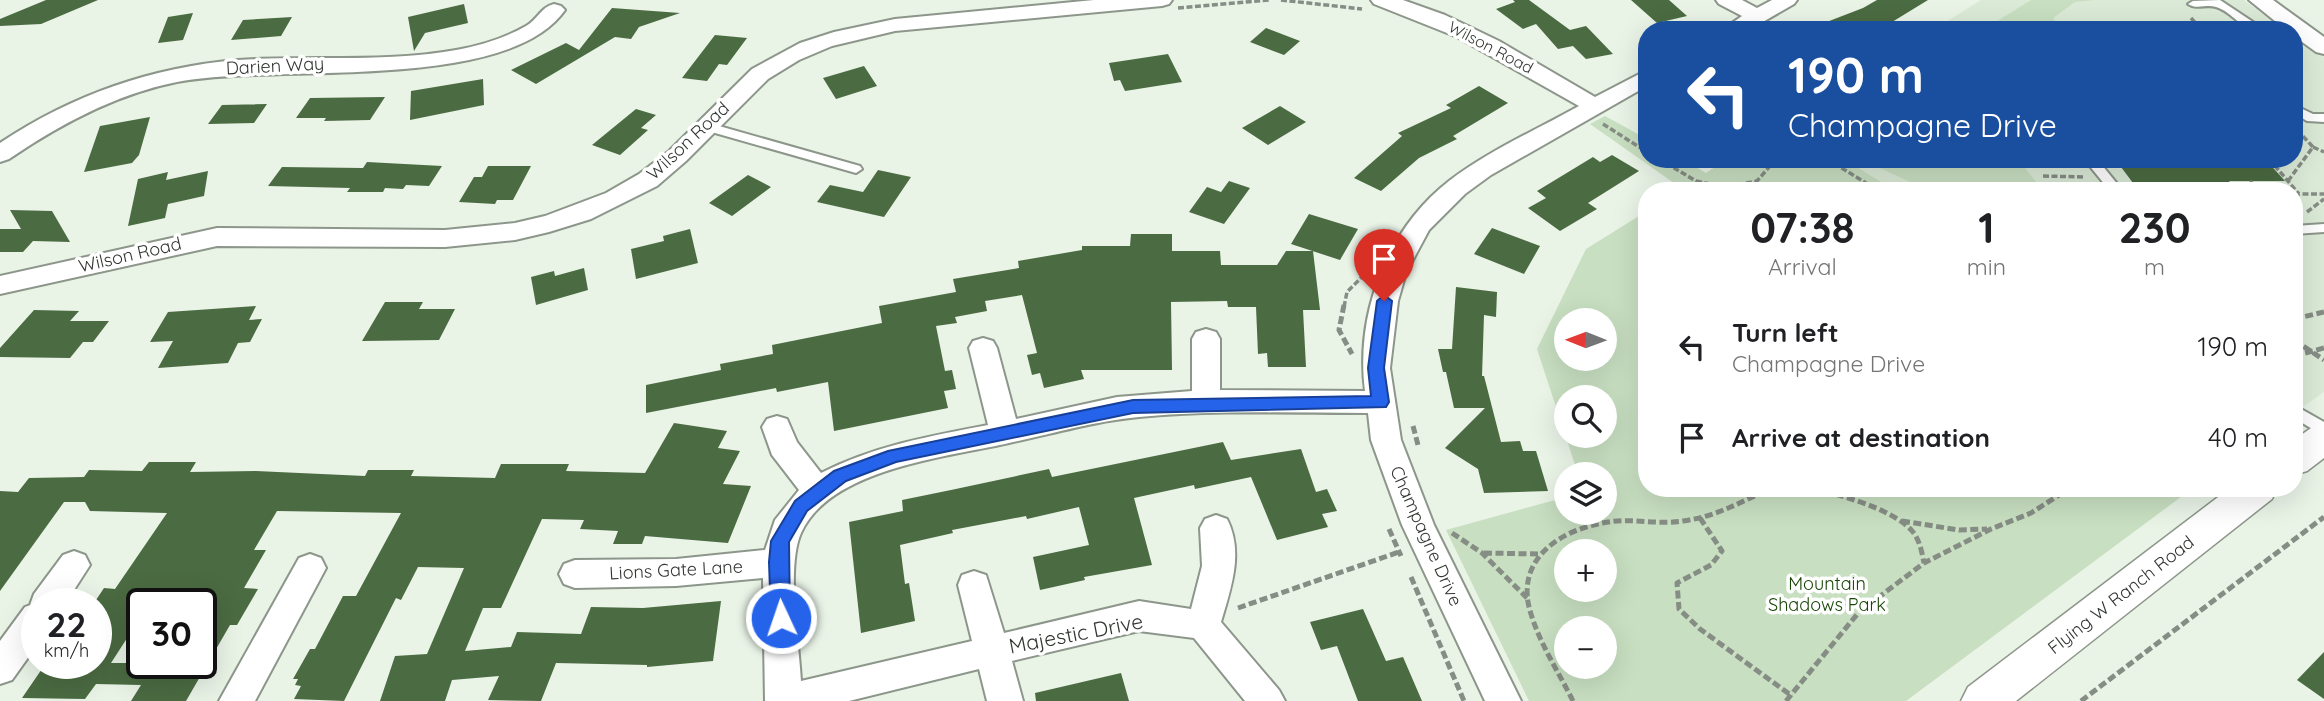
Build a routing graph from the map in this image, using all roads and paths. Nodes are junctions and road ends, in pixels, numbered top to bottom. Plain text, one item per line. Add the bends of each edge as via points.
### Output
1 (1269, 0) edge
2 (1381, 0) edge
3 (1726, 0) edge
4 (1787, 0) edge
5 (2259, 0) edge
6 (2191, 2) edge
7 (2217, 2) edge
8 (1169, 4) edge
9 (1001, 8) edge
10 (554, 10) dead end
11 (2203, 14) dead end
12 (1757, 16) junction
13 (1748, 21) edge
14 (2245, 21) edge
15 (2288, 21) edge
16 (2303, 32) edge
17 (2324, 47) edge
18 (1638, 84) edge
19 (1603, 111) junction
20 (2303, 113) edge
21 (2324, 118) edge
22 (705, 126) junction
23 (2303, 136) edge
24 (1638, 146) edge
25 (2313, 147) junction
26 (2324, 152) edge
27 (0, 154) edge
28 (2303, 161) edge
29 (1674, 168) edge
30 (1769, 168) edge
31 (1842, 168) edge
32 (2097, 168) edge
33 (2277, 168) edge
34 (2298, 168) edge
35 (856, 169) dead end
36 (2043, 176) dead end
37 (2104, 177) junction
38 (1696, 181) joint
39 (1758, 181) joint
40 (2288, 181) joint
41 (1701, 182) edge
42 (1752, 182) edge
43 (1865, 182) edge
44 (2109, 182) edge
45 (2303, 194) edge
46 (2324, 194) edge
47 (2324, 199) edge
48 (2306, 213) dead end
49 (2324, 228) edge
50 (2303, 229) edge
51 (1372, 266) dead end
52 (0, 285) edge
53 (2324, 312) edge
54 (2303, 317) edge
55 (1206, 339) dead end
56 (2303, 345) edge
57 (983, 348) dead end
58 (2324, 348) edge
59 (2315, 352) junction
60 (2303, 354) edge
61 (2324, 360) edge
62 (1370, 402) junction
63 (1206, 403) junction
64 (2303, 416) edge
65 (1412, 420) dead end
66 (777, 428) dead end
67 (2324, 430) edge
68 (1005, 433) junction
69 (2324, 438) edge
70 (2303, 453) edge
71 (1421, 458) dead end
72 (818, 491) junction
73 (1752, 497) edge
74 (1842, 497) edge
75 (2056, 497) edge
76 (2246, 497) edge
77 (2324, 517) edge
78 (1700, 518) junction
79 (1900, 521) junction
80 (1448, 526) dead end
81 (1388, 527) dead end
82 (1216, 528) dead end
83 (1992, 528) junction
84 (1399, 552) junction
85 (1482, 553) junction
86 (1539, 554) junction
87 (778, 562) junction
88 (1404, 562) dead end
89 (1924, 563) junction
90 (74, 565) dead end
91 (310, 568) dead end
92 (575, 574) dead end
93 (1410, 575) dead end
94 (974, 585) dead end
95 (57, 588) edge
96 (1528, 598) junction
97 (1203, 625) junction
98 (21, 639) edge
99 (990, 651) junction
100 (0, 669) edge
101 (1792, 696) junction
102 (237, 701) edge
103 (784, 701) edge
104 (1005, 701) edge
105 (1267, 701) edge
106 (1464, 701) edge
107 (1503, 701) edge
108 (1573, 701) edge
109 (1786, 701) edge
110 (1983, 701) edge
111 (2081, 701) edge

1 - 8 path
2 - 19 street, Wilson Road via 1478,37
3 - 12 street
4 - 12 street
5 - 15 street
6 - 7 lane
6 - 11 lane
7 - 14 lane
8 - 9 street, Wilson Road
9 - 22 street, Wilson Road via 865,29 820,43 760,74
10 - 27 street, Darien Way via 533,32 446,58 227,68 158,80 78,108
12 - 13 street
16 - 17 street
18 - 19 street, Champagne Drive
19 - 24 path via 1599,121
19 - 62 street, Champagne Drive via 1482,170 1456,188 1419,225 1393,273 1384,301
20 - 21 lane
22 - 35 lane
22 - 52 street, Wilson Road via 651,178 605,205 514,233 440,239 217,237
23 - 25 path
25 - 26 path
25 - 28 path
29 - 38 path
30 - 39 path
31 - 43 path
32 - 37 lane
33 - 40 path
34 - 40 path
36 - 37 path
37 - 44 lane
38 - 41 path
39 - 42 path
45 - 46 path
47 - 48 path
49 - 50 lane
51 - 62 path via 1347,292 1339,330
53 - 54 path
55 - 63 street
56 - 59 path
57 - 68 street
58 - 59 path
59 - 60 path
59 - 61 path
62 - 63 street
62 - 107 street, Champagne Drive via 1418,525
63 - 68 street via 1113,409
64 - 67 lane
65 - 71 path
66 - 72 street via 783,447
68 - 72 street via 894,455 840,476
69 - 70 street
72 - 87 street via 787,526
73 - 78 path
74 - 79 path
75 - 83 path via 2031,513
76 - 110 street, Flying W Ranch Road
77 - 111 path
78 - 86 path via 1631,520 1577,529 1557,537
78 - 101 path via 1722,551 1711,565 1677,583 1679,609
79 - 83 path via 1959,530
79 - 89 path via 1912,530
80 - 85 path via 1452,534
81 - 84 path
82 - 97 street via 1219,568
83 - 89 path
84 - 88 path
84 - 97 path via 1254,601
85 - 86 path
85 - 96 path
86 - 96 path via 1530,573
87 - 92 street, Lions Gate Lane via 668,574
87 - 103 street
89 - 101 path via 1859,612
90 - 95 street
91 - 102 street
93 - 106 path
94 - 99 street, Majestic Drive
96 - 108 path via 1547,651
97 - 99 street, Majestic Drive via 1139,616
97 - 105 street
98 - 100 street
99 - 103 street, Majestic Drive
99 - 104 street, Majestic Drive
101 - 109 path

